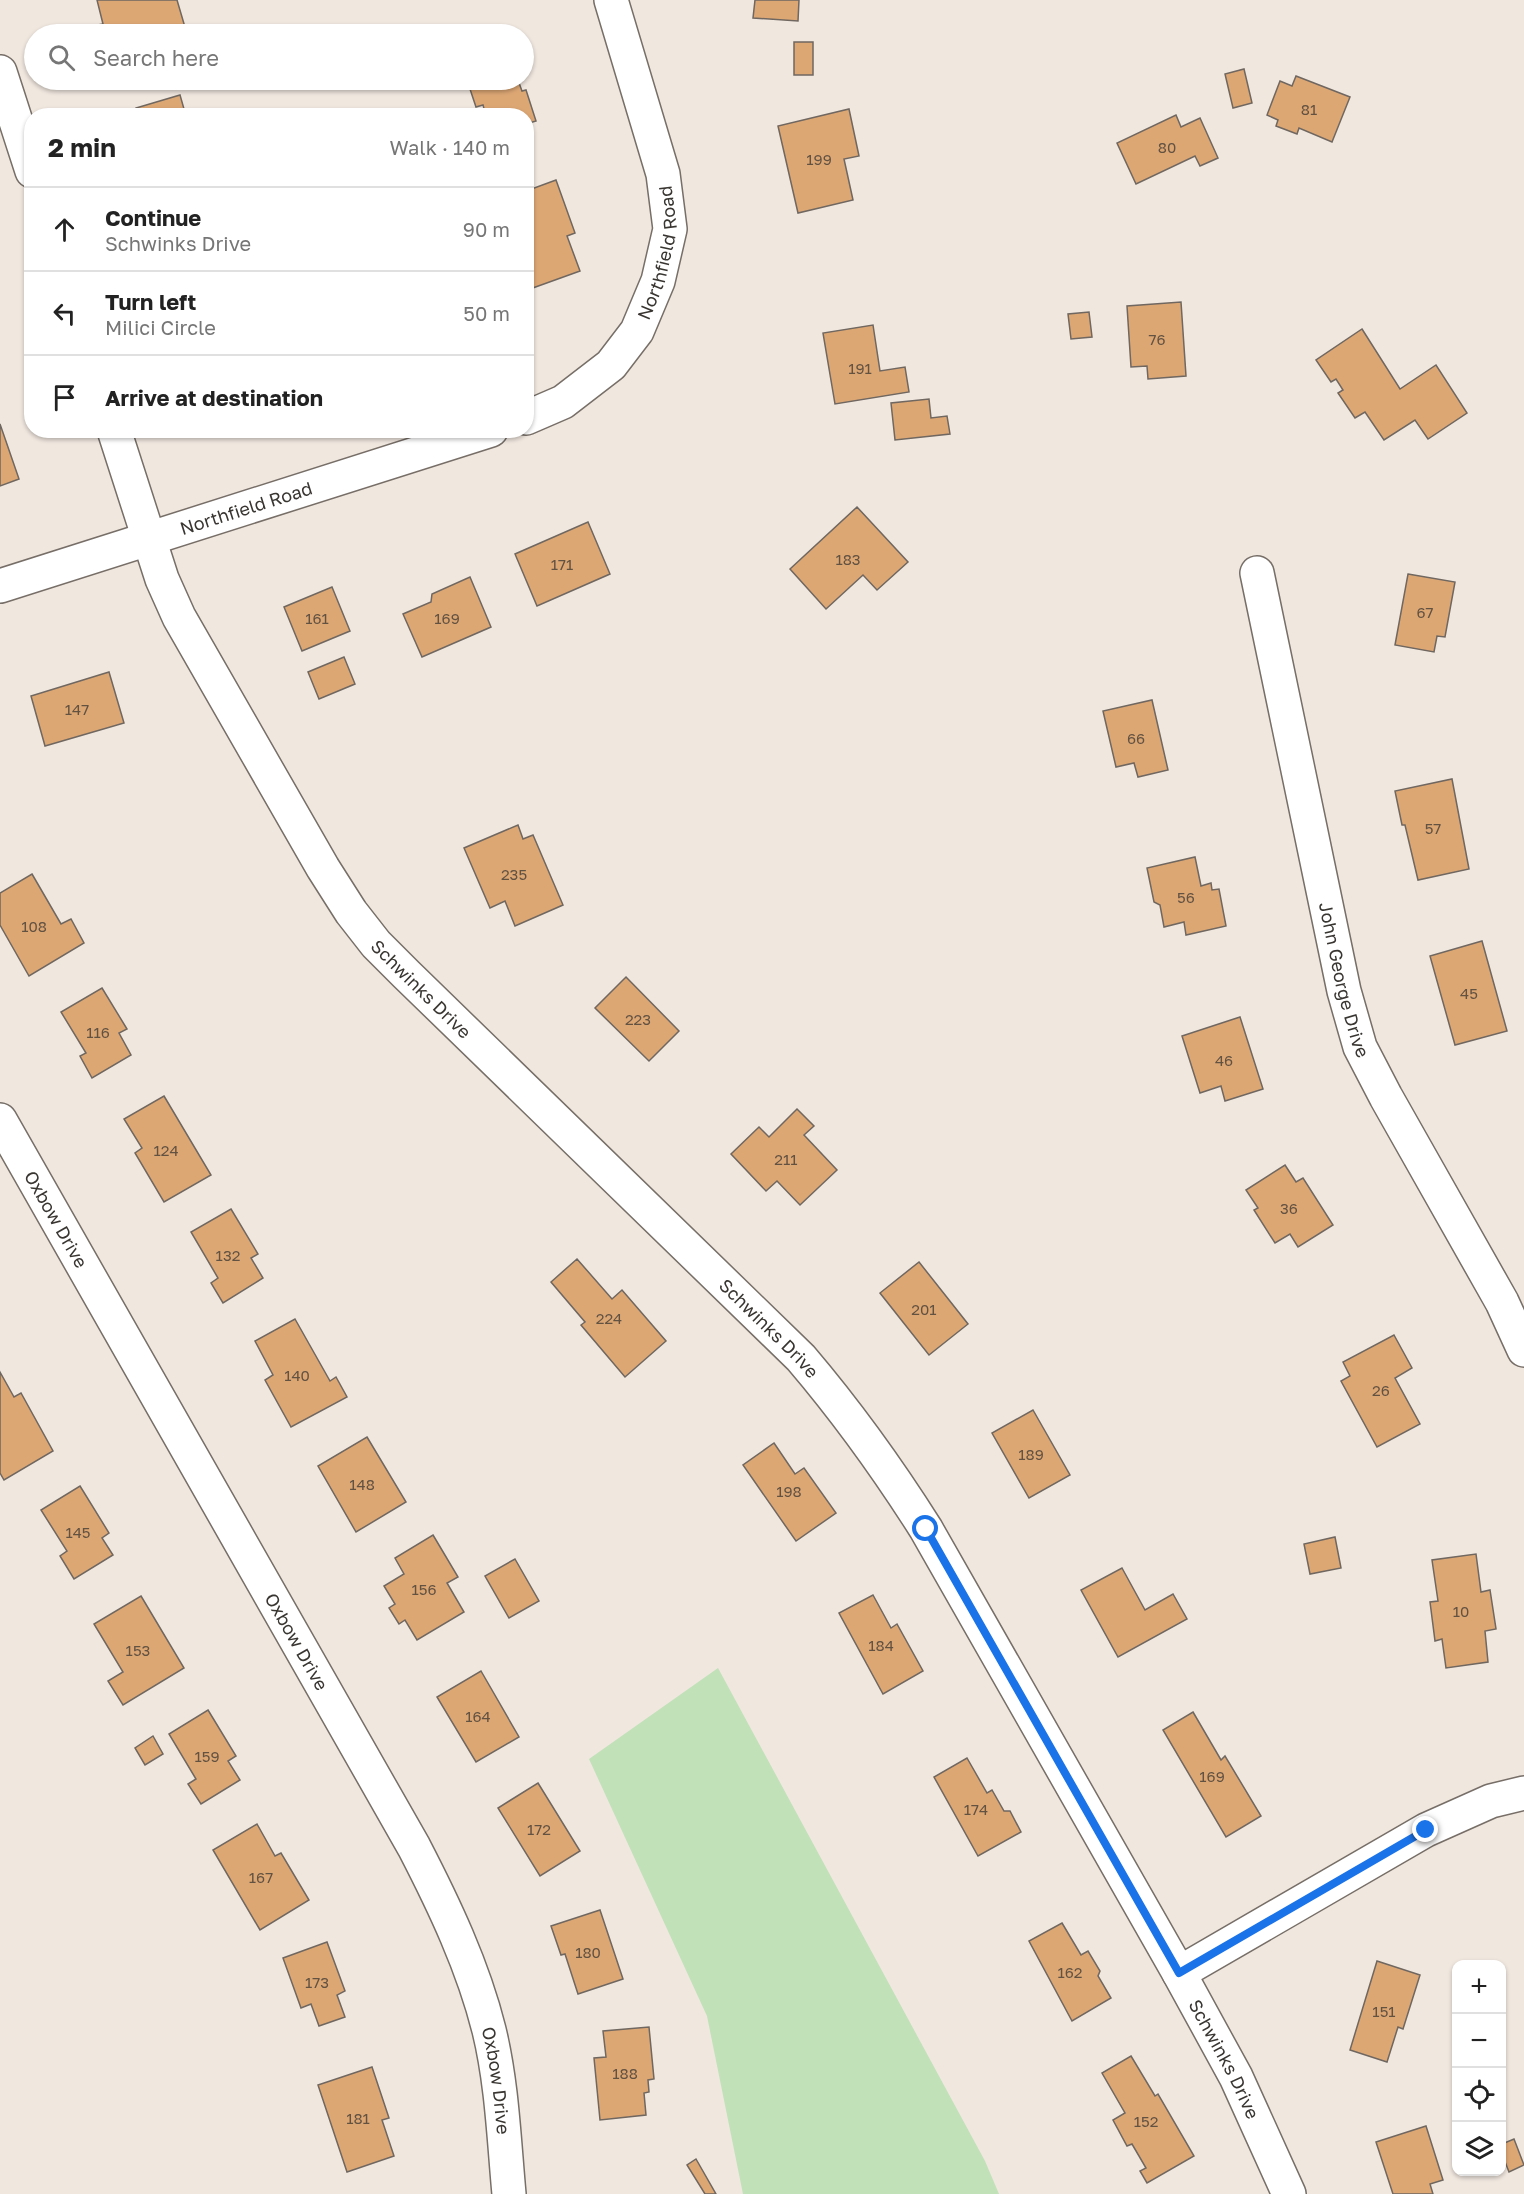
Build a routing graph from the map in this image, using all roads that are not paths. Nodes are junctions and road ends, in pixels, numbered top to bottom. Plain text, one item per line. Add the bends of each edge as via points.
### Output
1 (611, 0) edge
2 (0, 72) edge
3 (24, 146) edge
4 (534, 415) edge
5 (116, 438) edge
6 (466, 438) edge
7 (148, 539) junction
8 (1257, 573) dead end
9 (0, 586) edge
10 (0, 1120) edge
11 (1524, 1350) edge
12 (1524, 1793) edge
13 (1179, 1973) junction
14 (509, 2194) edge
15 (1289, 2194) edge

1 - 4 street, Northfield Road via 663,174 670,229 658,281 637,331 611,365 563,402
2 - 3 street
5 - 7 street, Schwinks Drive
6 - 7 street, Northfield Road
7 - 9 street, Northfield Road
7 - 13 street, Schwinks Drive via 179,617 323,868 376,944 801,1358 889,1470
8 - 11 street, John George Drive via 1344,991 1360,1047 1502,1302
10 - 14 street, Oxbow Drive via 444,1906 489,2030
12 - 13 street via 1491,1801 1426,1830
13 - 15 street, Schwinks Drive via 1236,2077

